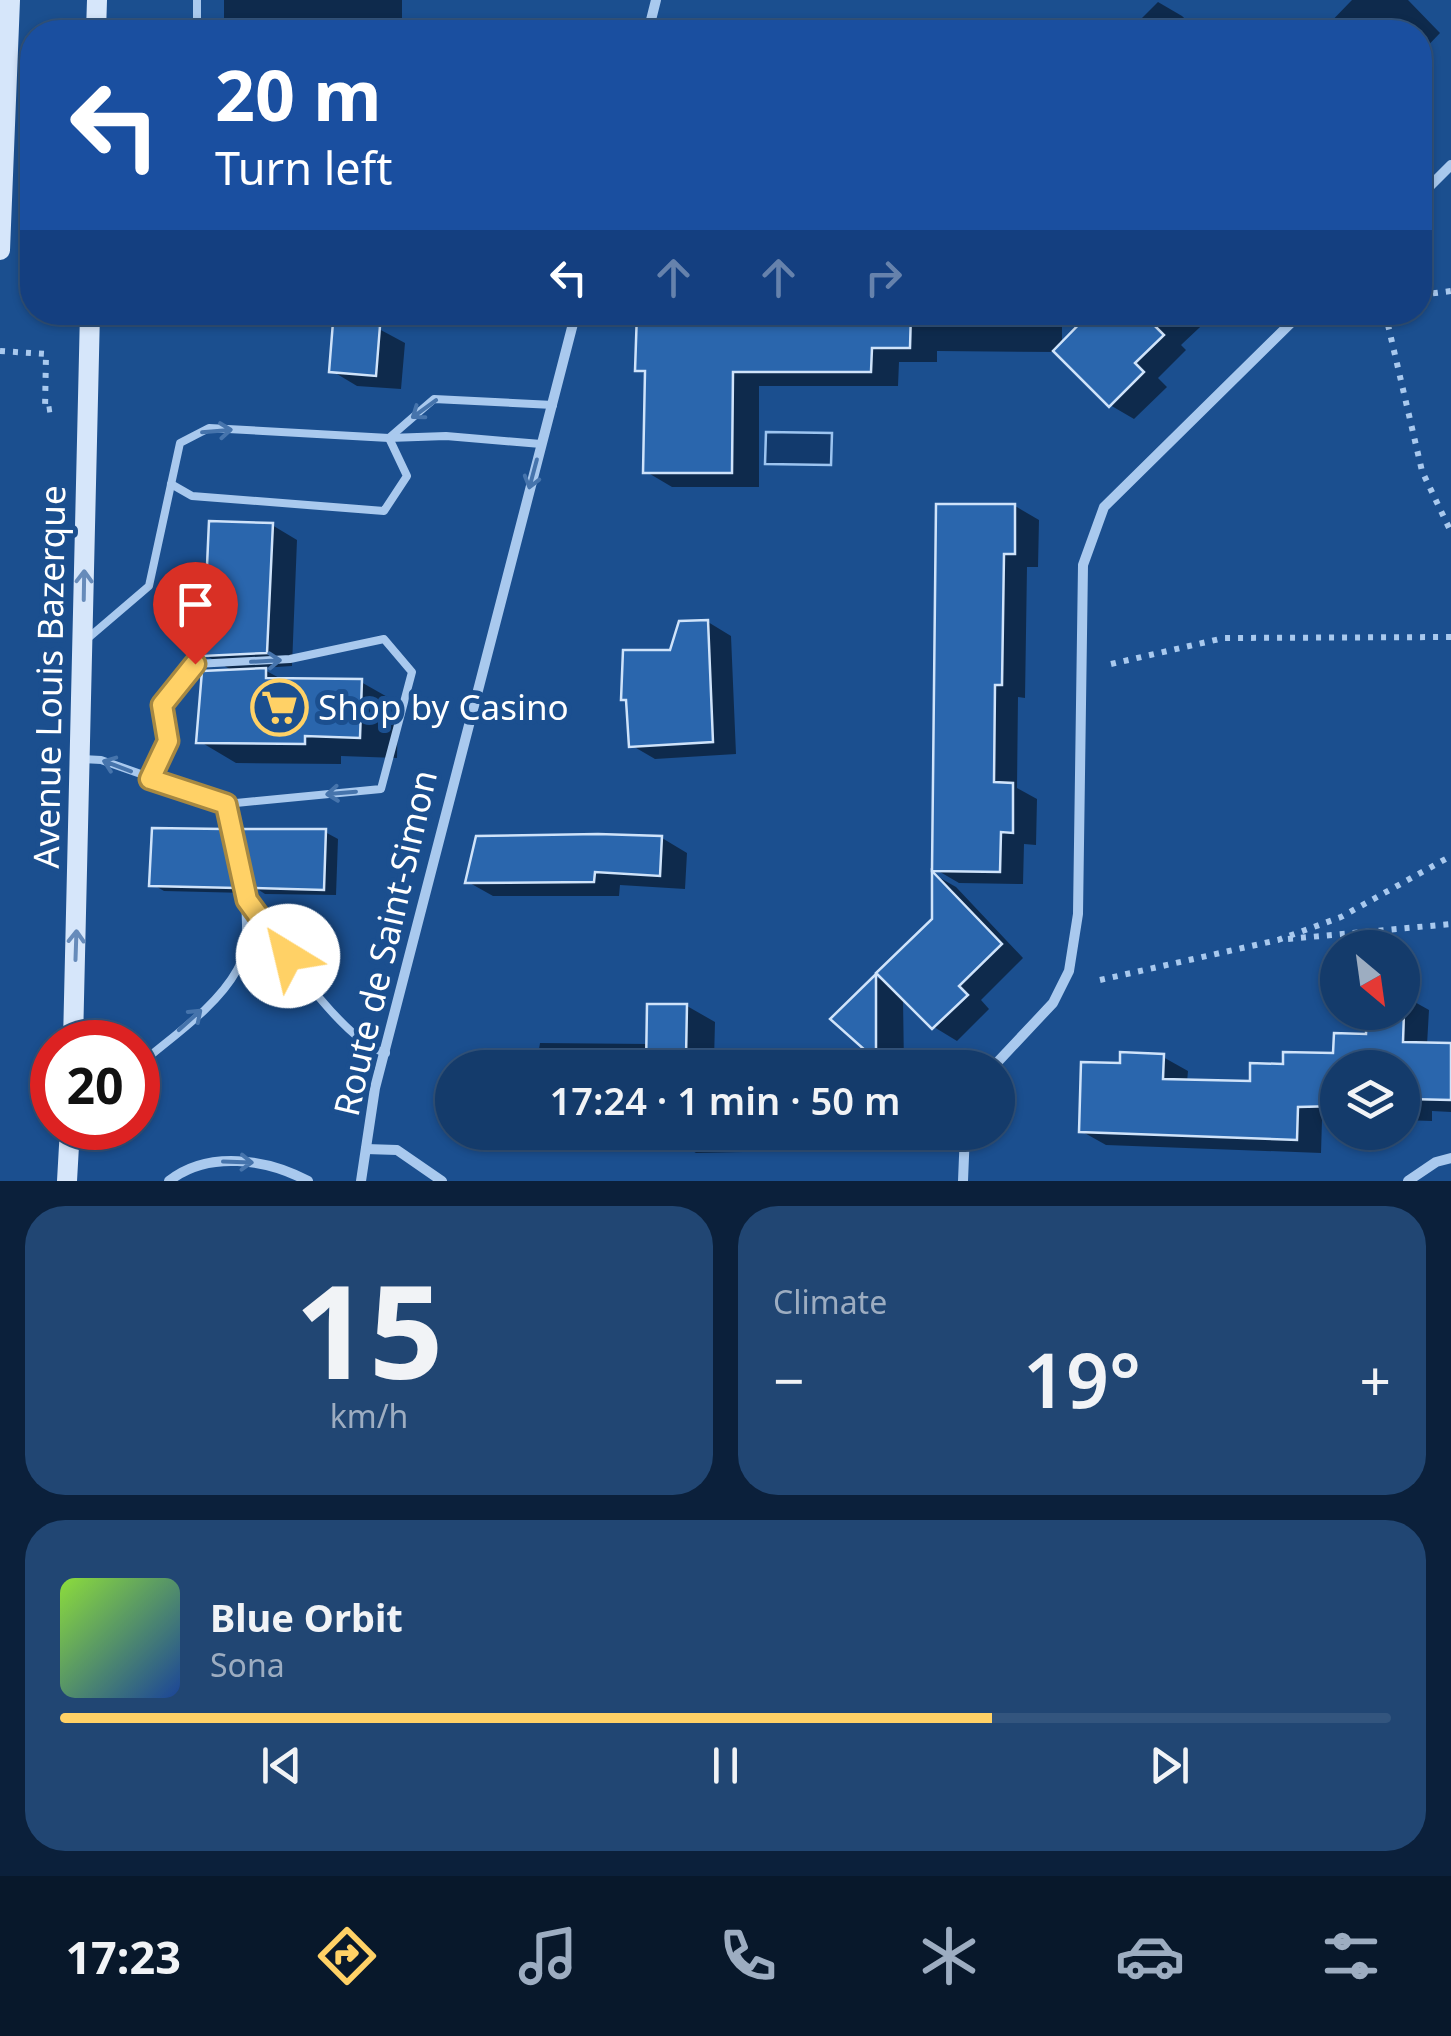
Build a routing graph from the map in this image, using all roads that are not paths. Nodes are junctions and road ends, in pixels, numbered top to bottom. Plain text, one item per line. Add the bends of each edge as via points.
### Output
1 (10, 0) edge
2 (1451, 166) edge
3 (1432, 184) edge
4 (0, 250) edge
5 (90, 325) edge
6 (573, 325) edge
7 (1289, 325) edge
8 (552, 404) junction
9 (389, 438) junction
10 (540, 444) junction
11 (171, 484) junction
12 (84, 642) junction
13 (82, 759) junction
14 (150, 779) junction
15 (226, 804) junction
16 (247, 900) junction
17 (74, 1020) edge
18 (160, 1047) edge
19 (1009, 1050) edge
20 (386, 1053) junction
21 (366, 1149) junction
22 (69, 1150) edge
23 (964, 1150) edge
24 (1451, 1158) edge
25 (68, 1181) edge
26 (168, 1181) edge
27 (308, 1181) edge
28 (361, 1181) edge
29 (442, 1181) edge
30 (963, 1181) edge
31 (1408, 1181) edge

1 - 4 main road
2 - 3 street
12 -> 5 main road, Avenue Louis Bazerque
6 - 8 street, Route de Saint-Simon
7 - 19 street via 1104,507 1083,565 1078,914 1069,970 1053,1003
8 -> 9 lane via 434,399
8 - 10 street, Route de Saint-Simon
9 - 10 lane
11 -> 9 lane via 180,443 209,428
9 - 11 lane via 407,476 384,511 192,496
10 -> 20 street, Route de Saint-Simon
11 - 12 lane via 149,586
12 - 13 main road, Avenue Louis Bazerque
14 -> 13 lane
17 -> 13 main road, Avenue Louis Bazerque
14 - 15 lane
14 -> 15 lane via 168,741 162,705 195,664 290,660 384,639 412,672 380,790
15 - 16 lane
18 -> 16 lane via 238,968
16 - 20 lane via 308,984 366,1048
20 - 21 street, Route de Saint-Simon
21 - 28 street, Route de Saint-Simon
21 - 29 street via 397,1150
22 - 25 main road
23 - 30 street
24 - 31 street
26 -> 27 street via 214,1161 284,1168

